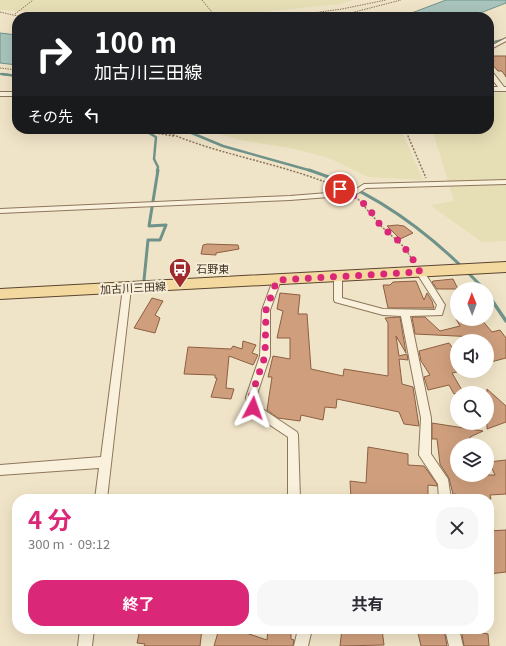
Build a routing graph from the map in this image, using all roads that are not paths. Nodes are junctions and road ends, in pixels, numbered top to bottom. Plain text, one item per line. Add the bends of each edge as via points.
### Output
1 (506, 39) edge
2 (494, 46) edge
3 (494, 77) edge
4 (504, 89) edge
5 (0, 94) edge
6 (12, 94) edge
7 (506, 182) edge
8 (0, 211) edge
9 (506, 267) edge
10 (420, 272) junction
11 (338, 276) junction
12 (277, 280) junction
13 (127, 288) junction
14 (0, 294) edge
15 (405, 313) junction
16 (105, 462) junction
17 (0, 470) edge
18 (102, 494) edge
19 (294, 494) edge
20 (445, 494) edge
21 (86, 634) edge
22 (304, 634) edge
23 (453, 634) edge
24 (85, 646) edge
25 (301, 646) edge
26 (456, 646) edge

1 - 2 street
3 - 4 street
5 - 6 street
7 - 8 street via 364,186 350,193
9 - 10 main road, 加古川三田線
10 - 11 main road, 加古川三田線
10 - 15 street via 441,305 439,313
11 - 12 main road, 加古川三田線
11 - 15 street via 338,300 383,312
12 - 13 main road, 加古川三田線
12 - 19 street via 266,310 265,356 251,397 253,408 293,435
13 - 14 main road, 加古川三田線
13 - 16 street
15 - 20 street via 426,418 425,455 444,483
16 - 17 street
16 - 18 street
21 - 24 street
22 - 25 street
23 - 26 street

